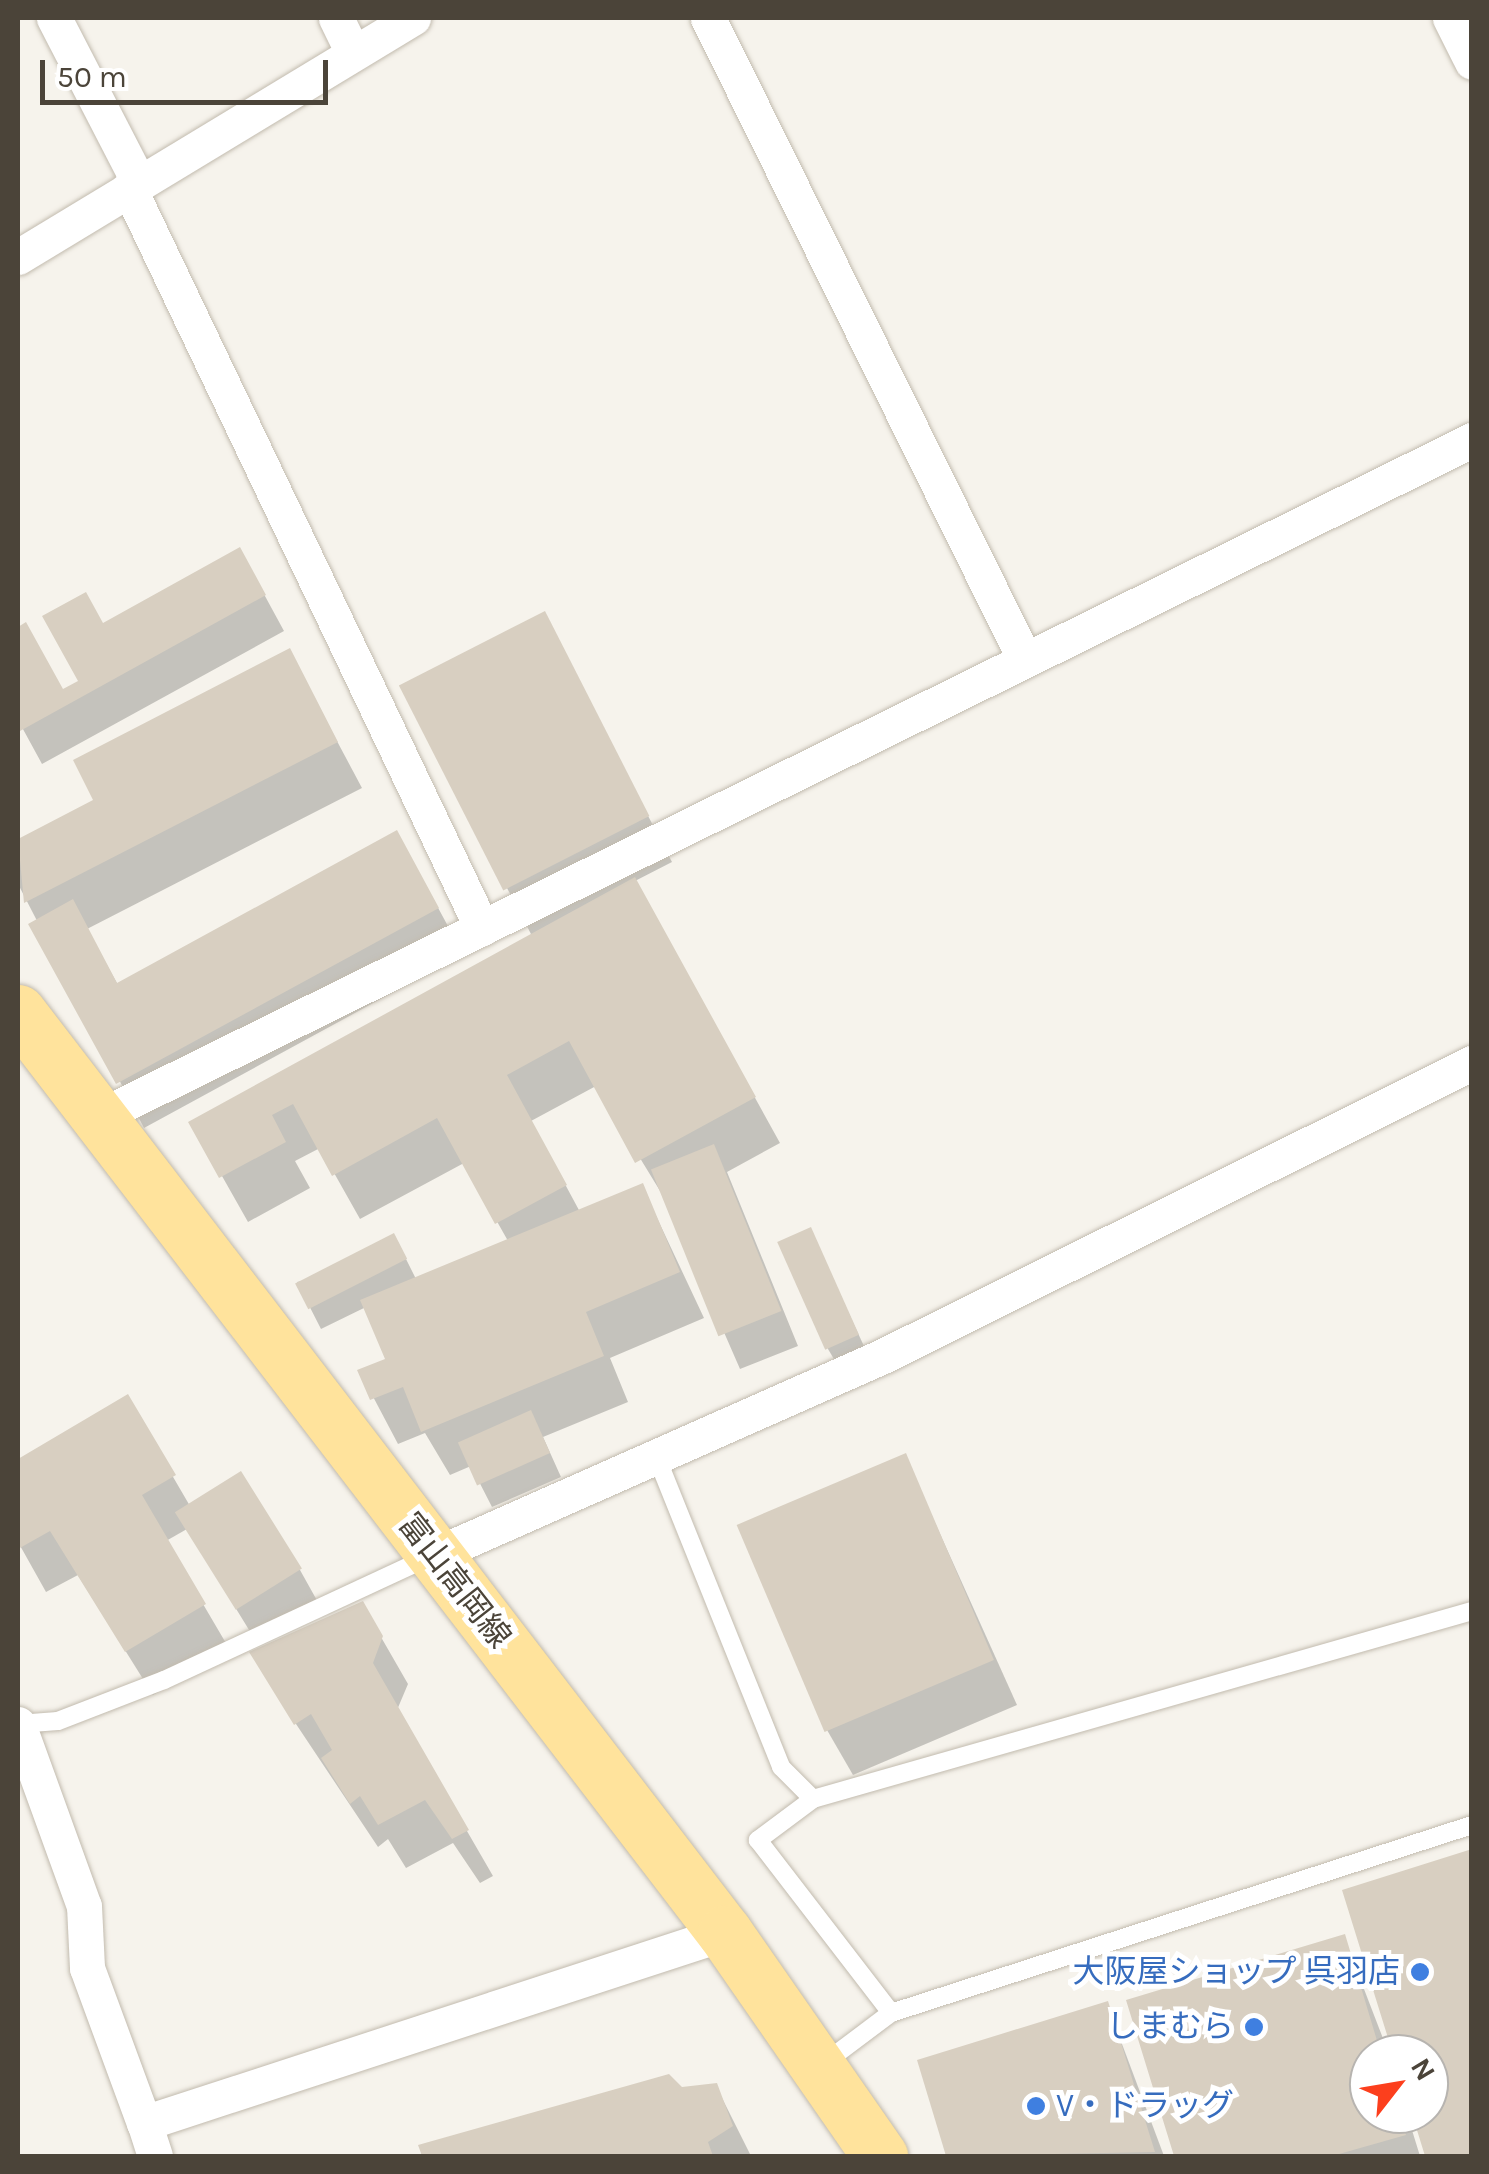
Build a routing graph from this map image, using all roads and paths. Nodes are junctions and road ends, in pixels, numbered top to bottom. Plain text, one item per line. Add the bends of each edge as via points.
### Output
1 (54, 18) edge
2 (336, 18) edge
3 (413, 18) edge
4 (708, 18) edge
5 (1450, 18) edge
6 (352, 51) junction
7 (1472, 62) edge
8 (133, 184) junction
9 (18, 257) edge
10 (1472, 440) edge
11 (1025, 660) junction
12 (482, 928) junction
13 (18, 1012) edge
14 (1472, 1062) edge
15 (98, 1117) junction
16 (658, 1458) junction
17 (434, 1555) junction
18 (1472, 1610) edge
19 (18, 1724) edge
20 (813, 1799) junction
21 (1472, 1825) edge
22 (725, 1934) junction
23 (890, 2014) junction
24 (820, 2066) junction
25 (144, 2123) junction
26 (155, 2156) edge
27 (880, 2156) edge

1 - 8 street
2 - 6 street
3 - 6 street
4 - 11 street
5 - 7 street
6 - 8 street
8 - 9 street
8 - 12 street
10 - 11 street
11 - 12 street
12 - 15 street
13 - 15 main road, 富山高岡線
14 - 16 street
15 - 17 main road, 富山高岡線
16 - 17 street
16 - 20 lane via 782,1767
17 - 19 lane via 164,1680 58,1721
17 - 22 main road, 富山高岡線
18 - 20 lane
19 - 25 street via 84,1906 88,1968
20 - 23 lane via 758,1840
21 - 23 lane
22 - 24 main road, 富山高岡線
22 - 25 street
23 - 24 lane
24 - 27 main road, 富山高岡線
25 - 26 street

